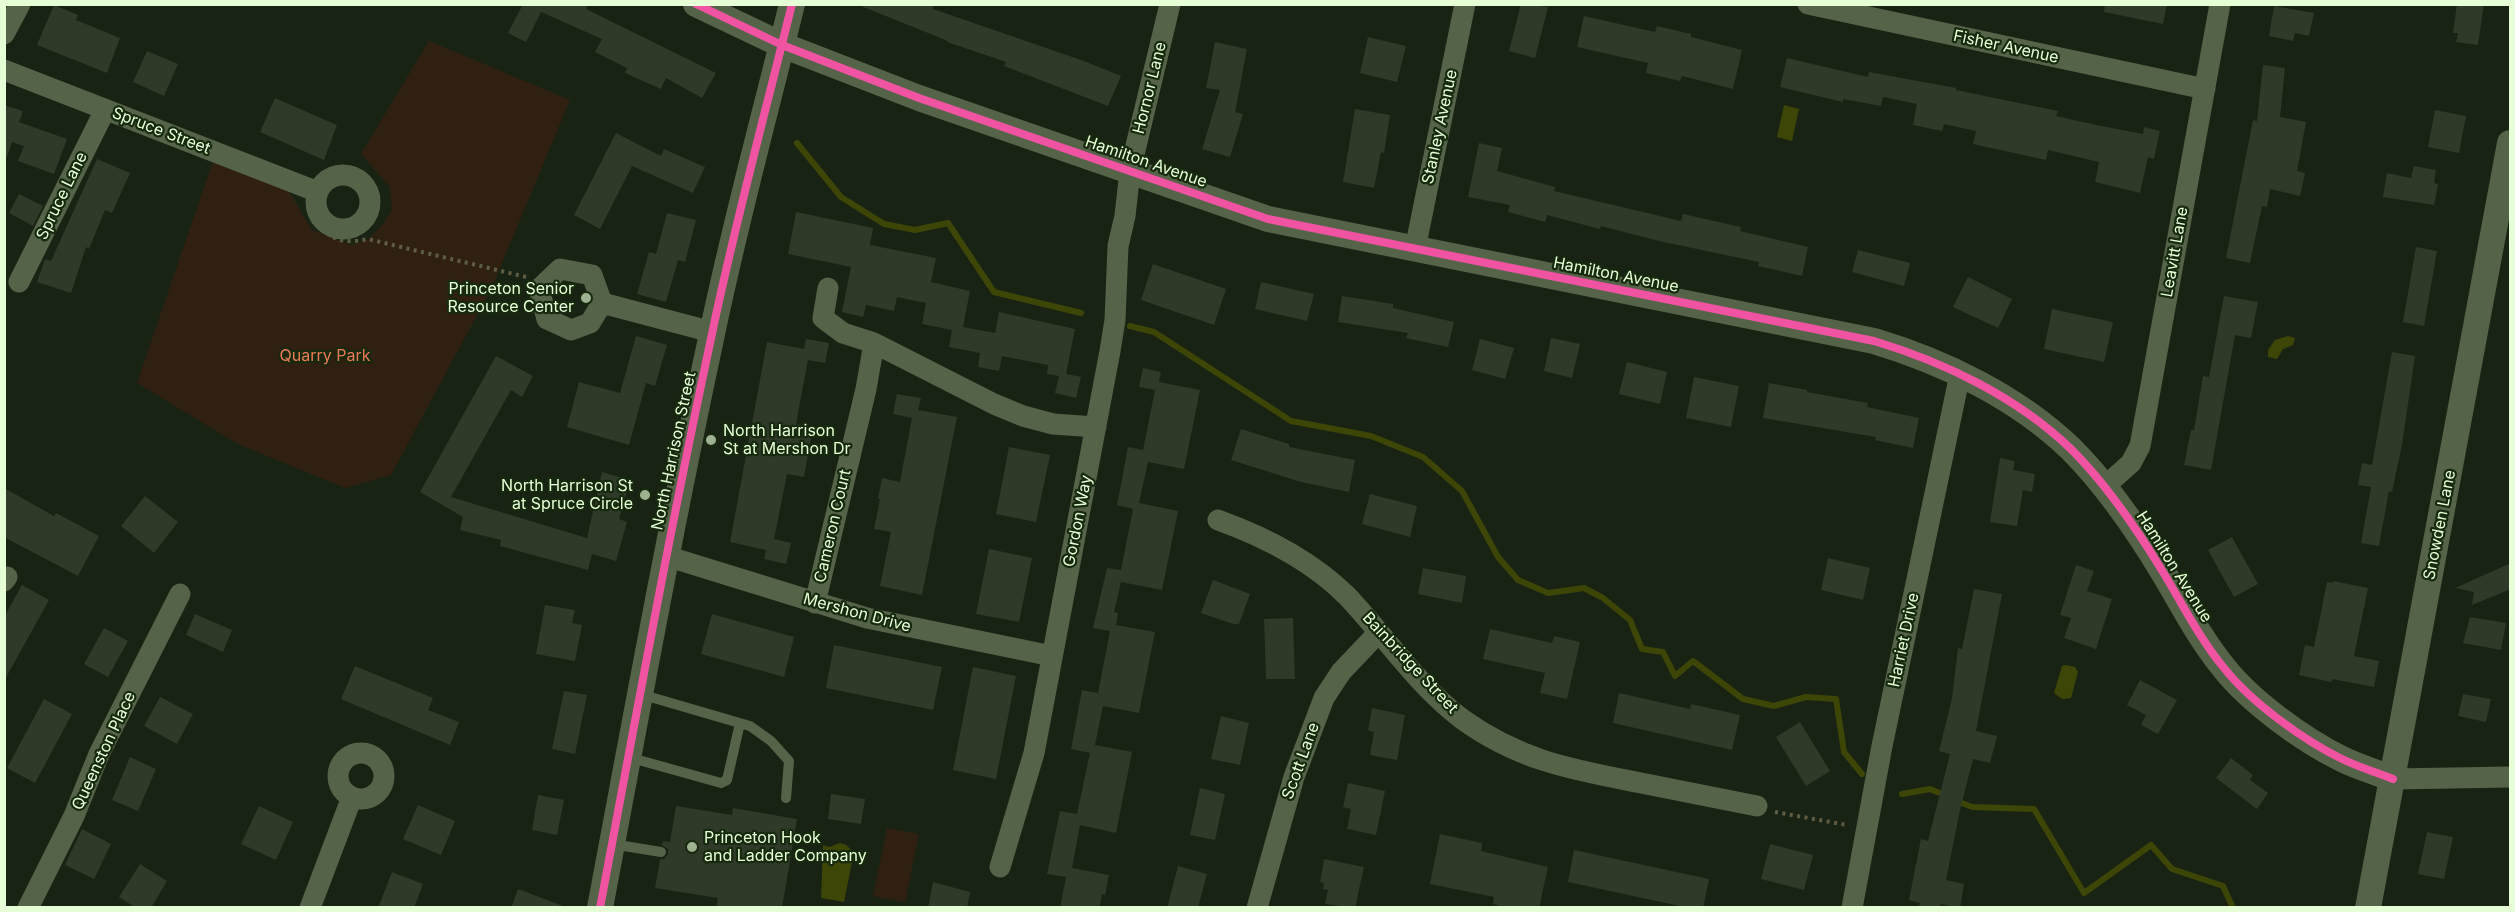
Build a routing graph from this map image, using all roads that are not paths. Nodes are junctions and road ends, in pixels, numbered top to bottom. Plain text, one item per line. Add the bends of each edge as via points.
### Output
1 (20, 4) edge
2 (696, 4) edge
3 (792, 4) edge
4 (1170, 4) edge
5 (1465, 4) edge
6 (1808, 4) edge
7 (2220, 4) edge
8 (4, 34) edge
9 (782, 45) junction
10 (4, 70) edge
11 (2205, 89) junction
12 (105, 110) junction
13 (2511, 143) edge
14 (1130, 171) junction
15 (318, 192) dead end
16 (1415, 249) junction
17 (19, 282) dead end
18 (828, 288) dead end
19 (602, 303) junction
20 (712, 332) junction
21 (874, 343) junction
22 (1960, 374) junction
23 (1096, 427) junction
24 (2104, 487) junction
25 (1218, 520) dead end
26 (666, 556) junction
27 (180, 594) dead end
28 (815, 603) junction
29 (1379, 632) junction
30 (1052, 656) junction
31 (640, 694) junction
32 (740, 723) junction
33 (627, 757) junction
34 (2511, 777) edge
35 (2392, 779) junction
36 (352, 797) dead end
37 (786, 798) dead end
38 (1764, 809) road end
39 (612, 844) junction
40 (661, 852) dead end
41 (1000, 867) dead end
42 (28, 908) edge
43 (310, 908) edge
44 (600, 908) edge
45 (1257, 908) edge
46 (1852, 908) edge
47 (2368, 908) edge

1 - 8 street
2 - 9 street, Hamilton Avenue
3 - 9 street, North Harrison Street
4 - 14 street, Hornor Lane
5 - 16 street, Stanley Avenue
6 - 11 street, Fisher Avenue
7 - 11 street, Leavitt Lane
9 - 14 street, Hamilton Avenue via 919,98
9 - 20 street, North Harrison Street
10 - 12 street, Spruce Street
11 - 24 street, Leavitt Lane via 2140,446 2131,463
12 - 15 street, Spruce Street
12 - 17 street, Spruce Lane
13 - 35 street, Snowden Lane
14 - 16 street, Hamilton Avenue via 1268,219
14 - 23 street, Gordon Way via 1118,246 1114,320
16 - 22 street, Hamilton Avenue via 1874,340 1918,354
18 - 21 street via 823,318 843,333
19 - 19 street via 592,275 561,269 539,288 547,319 571,330 590,323
19 - 20 street
20 - 26 street, North Harrison Street
21 - 23 street via 1023,416 1053,424
21 - 28 street, Cameron Court
22 - 24 street, Hamilton Avenue via 2029,415 2070,449
22 - 46 street, Harriet Drive
23 - 30 street, Gordon Way
24 - 35 street, Hamilton Avenue via 2225,670 2264,707 2308,740
25 - 29 street, Bainbridge Street via 1253,533 1320,573
26 - 28 street, Mershon Drive
26 - 31 street, North Harrison Street
27 - 42 street, Queenston Place via 99,754 74,816
28 - 30 street, Mershon Drive via 867,618
29 - 38 street, Bainbridge Street via 1434,695 1461,718 1525,755 1558,767
29 - 45 street, Scott Lane via 1341,672 1324,698 1294,777
30 - 41 street, Gordon Way via 1034,753
31 - 32 lane
31 - 33 street, North Harrison Street
32 - 33 lane via 727,780 722,783
32 - 37 lane via 771,741 789,761
33 - 39 street, North Harrison Street
34 - 35 street
35 - 47 street, Snowden Lane
36 - 43 street
39 - 40 lane
39 - 44 street, North Harrison Street

